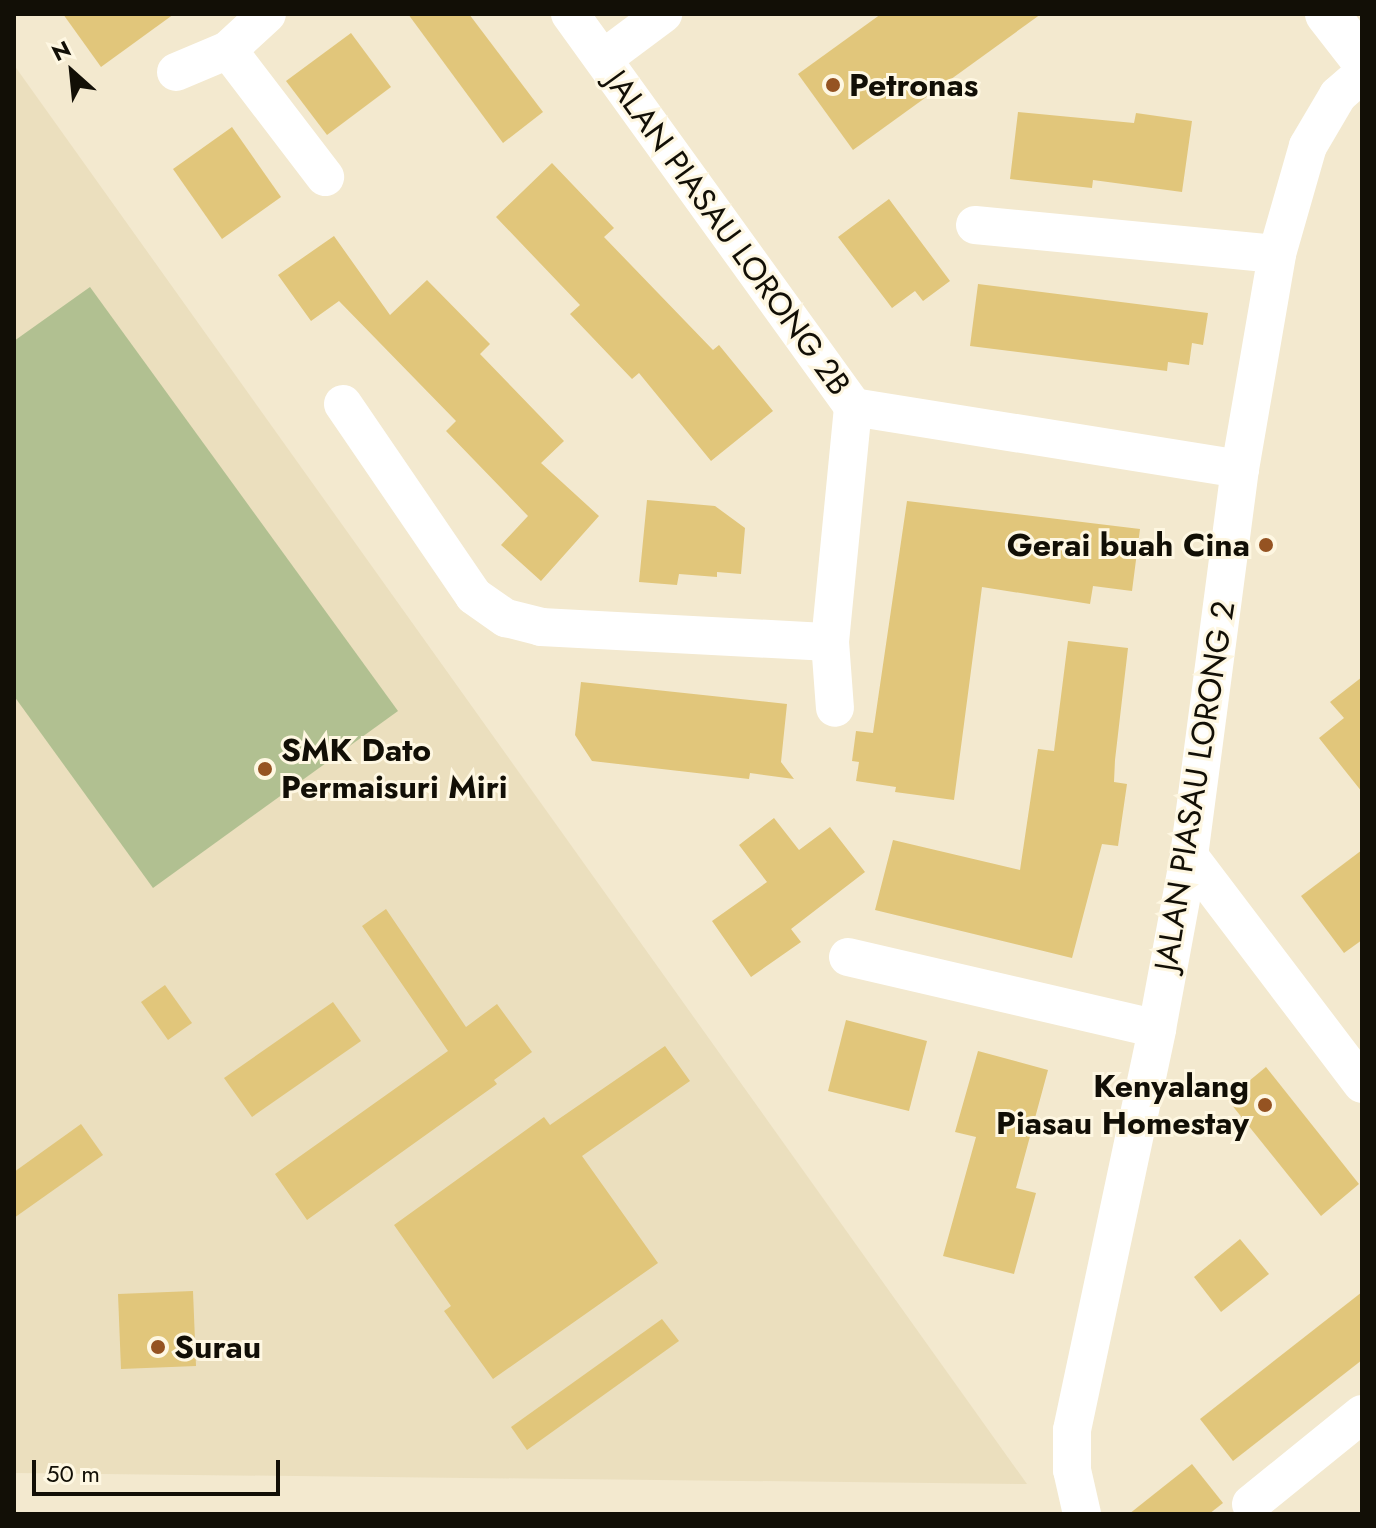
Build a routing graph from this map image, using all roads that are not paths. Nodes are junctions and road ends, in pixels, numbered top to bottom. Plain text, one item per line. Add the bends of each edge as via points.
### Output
1 (267, 14) edge
2 (570, 14) edge
3 (663, 14) edge
4 (1327, 14) edge
5 (228, 50) junction
6 (604, 58) junction
7 (1362, 59) edge
8 (176, 72) dead end
9 (1362, 74) edge
10 (325, 177) dead end
11 (975, 225) dead end
12 (1277, 254) junction
13 (343, 404) dead end
14 (853, 407) junction
15 (1240, 469) junction
16 (830, 642) junction
17 (835, 708) dead end
18 (1189, 856) junction
19 (848, 957) dead end
20 (1157, 1029) junction
21 (1362, 1084) edge
22 (1362, 1414) edge
23 (1251, 1504) dead end
24 (1082, 1514) edge

1 - 5 street
2 - 6 street, JALAN PIASAU LORONG 2B
3 - 6 street
4 - 7 highway
5 - 8 street
5 - 10 street
6 - 14 street, JALAN PIASAU LORONG 2B
9 - 12 street, JALAN PIASAU LORONG 2 via 1338,95 1308,146
11 - 12 street
12 - 15 street, JALAN PIASAU LORONG 2
13 - 16 street via 474,596 506,618 541,627
14 - 15 street, JALAN PIASAU LORONG 2B
14 - 16 street
15 - 18 street, JALAN PIASAU LORONG 2
16 - 17 street
18 - 20 street, JALAN PIASAU LORONG 2
18 - 21 street
19 - 20 street
20 - 24 street, JALAN PIASAU LORONG 2 via 1072,1430 1072,1470
22 - 23 street

